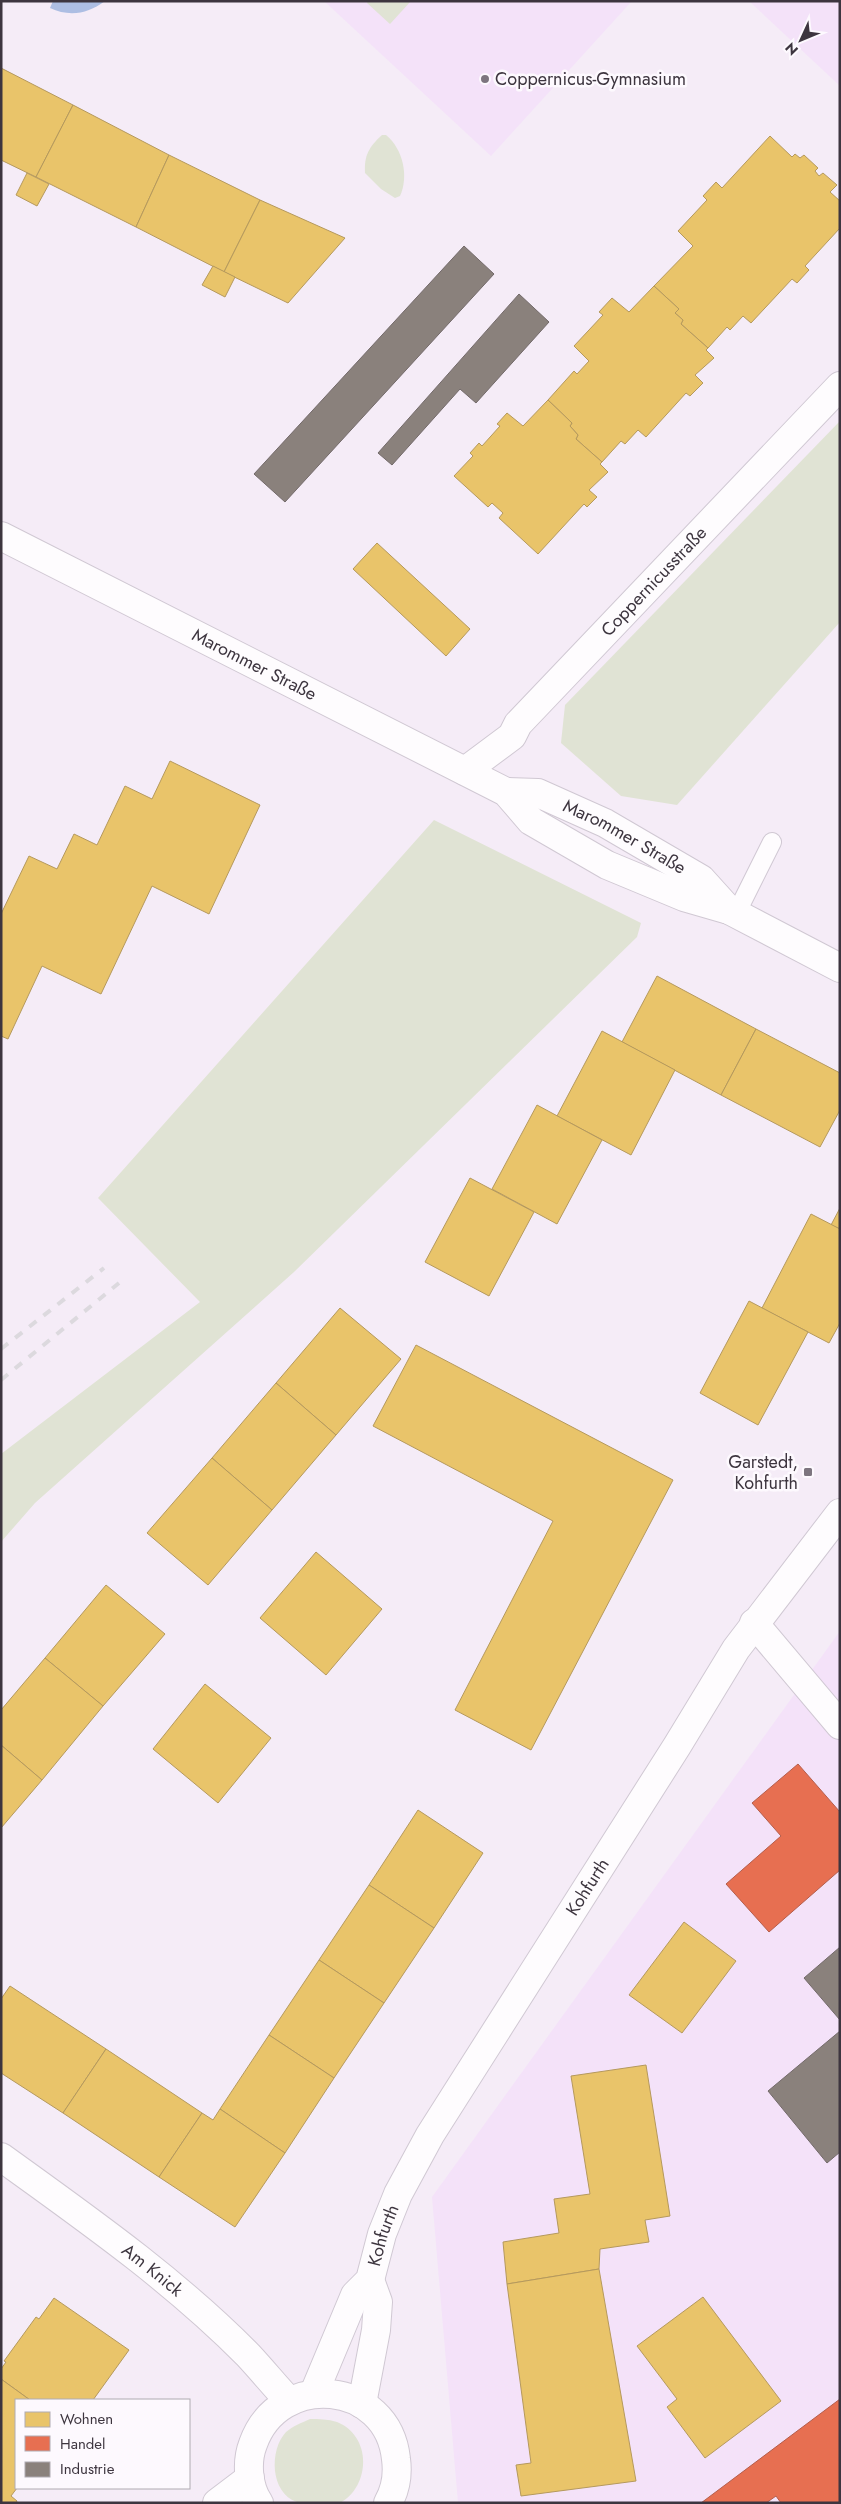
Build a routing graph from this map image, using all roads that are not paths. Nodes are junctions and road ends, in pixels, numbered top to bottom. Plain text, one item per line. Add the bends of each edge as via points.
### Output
1 (840, 386) edge
2 (1, 536) edge
3 (465, 770) junction
4 (506, 792) junction
5 (772, 842) dead end
6 (732, 912) junction
7 (840, 968) edge
8 (840, 1513) edge
9 (754, 1623) junction
10 (840, 1725) edge
11 (1, 2157) edge
12 (370, 2280) junction
13 (301, 2397) junction
14 (362, 2404) junction
15 (250, 2478) junction
16 (217, 2503) edge
17 (259, 2503) edge
18 (388, 2503) edge

1 - 3 street, Coppernicusstraße via 518,724 512,736
2 - 3 street, Marommer Straße
3 - 4 street, Marommer Straße
4 - 6 street, Marommer Straße via 531,821 607,865 684,897
4 - 6 street, Marommer Straße via 538,793 612,827 701,879
5 - 6 lane
6 - 7 street, Marommer Straße
8 - 9 street, Kohfurth
9 - 10 street
9 - 12 street, Kohfurth via 430,2135 398,2194 382,2234
11 - 13 street, Am Knick via 116,2241
12 - 13 street, Kohfurth via 355,2295
12 - 14 street, Kohfurth via 378,2302
13 - 14 street via 330,2393
13 - 15 street, Kohfurth via 276,2409 257,2433 249,2462
14 - 18 street via 384,2425 396,2453 396,2484
15 - 16 street
15 - 17 street, Kohfurth

